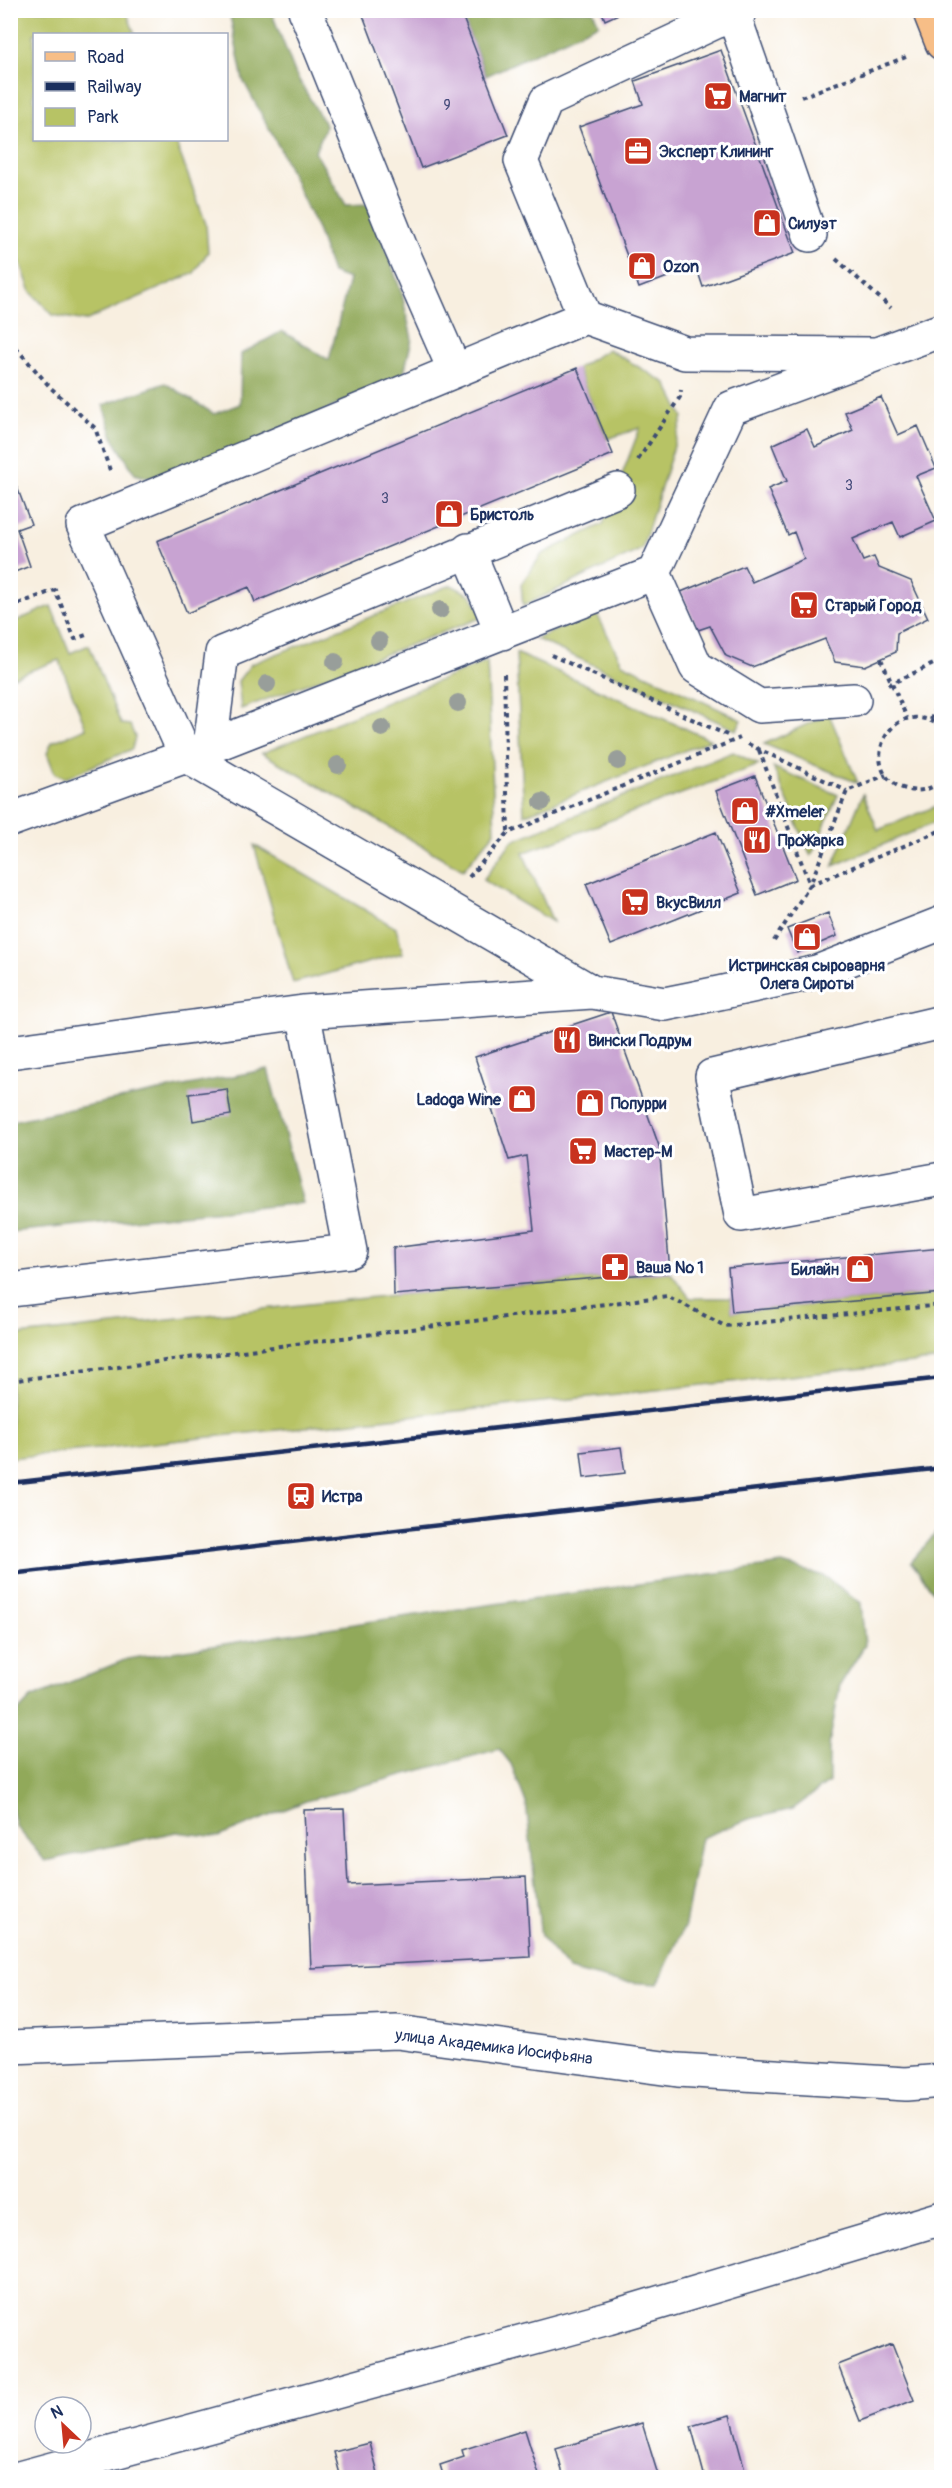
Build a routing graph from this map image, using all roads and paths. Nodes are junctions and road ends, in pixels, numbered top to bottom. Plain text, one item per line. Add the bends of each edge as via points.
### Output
1 (305, 10) edge
2 (929, 10) edge
3 (737, 12) edge
4 (942, 43) edge
5 (876, 68) dead end
6 (767, 110) junction
7 (810, 235) joint
8 (585, 317) junction
9 (932, 333) edge
10 (10, 340) edge
11 (685, 353) junction
12 (873, 354) junction
13 (454, 371) junction
14 (618, 490) joint
15 (123, 508) junction
16 (468, 550) junction
17 (654, 573) junction
18 (10, 607) edge
19 (502, 633) junction
20 (75, 639) dead end
21 (881, 659) dead end
22 (942, 660) edge
23 (892, 683) junction
24 (942, 683) edge
25 (854, 700) joint
26 (759, 706) junction
27 (907, 718) junction
28 (931, 720) junction
29 (942, 727) edge
30 (739, 740) junction
31 (759, 750) junction
32 (198, 751) junction
33 (886, 775) junction
34 (942, 781) edge
35 (847, 791) junction
36 (10, 820) edge
37 (942, 830) edge
38 (508, 833) junction
39 (464, 882) dead end
40 (810, 885) junction
41 (941, 925) edge
42 (774, 941) dead end
43 (592, 993) junction
44 (303, 1012) junction
45 (942, 1022) edge
46 (10, 1052) edge
47 (942, 1179) edge
48 (10, 1290) edge
49 (942, 1305) edge
50 (10, 1381) edge
51 (10, 2047) edge
52 (942, 2082) edge
53 (942, 2218) edge
54 (19, 2478) edge

1 - 13 street
2 - 4 main road
3 - 6 street
3 - 8 street via 546,101 521,161
5 - 6 path
6 - 7 street
7 - 9 path
8 - 11 street
8 - 13 street
9 - 12 street
10 - 15 path via 51,388 95,428
11 - 12 street
11 - 14 path via 680,397
12 - 17 street via 731,408
13 - 15 street
14 - 16 street
15 - 32 street via 83,525
16 - 19 street
16 - 32 street via 222,653
17 - 19 street
17 - 26 street via 696,667
18 - 20 path via 55,590
19 - 30 path
19 - 32 street
19 - 38 path
21 - 23 path
22 - 23 path
23 - 25 path
23 - 27 path
24 - 28 path
25 - 26 street
26 - 30 path
27 - 28 path
27 - 33 path via 888,731 882,741 881,765
28 - 29 path
30 - 31 path
30 - 38 path
31 - 35 path
31 - 40 path
32 - 36 street
32 - 43 street
33 - 34 path via 894,784 916,791
33 - 35 path
35 - 40 path
37 - 40 path
38 - 39 path
40 - 42 path
41 - 43 street via 817,972 695,999 665,1004
43 - 44 street
44 - 46 street
44 - 48 street via 350,1251
45 - 47 street via 711,1076 741,1215
49 - 50 path via 725,1326 667,1296
51 - 52 street, улица Академика Иосифьяна via 397,2032 678,2070 906,2084
53 - 54 street via 608,2318

